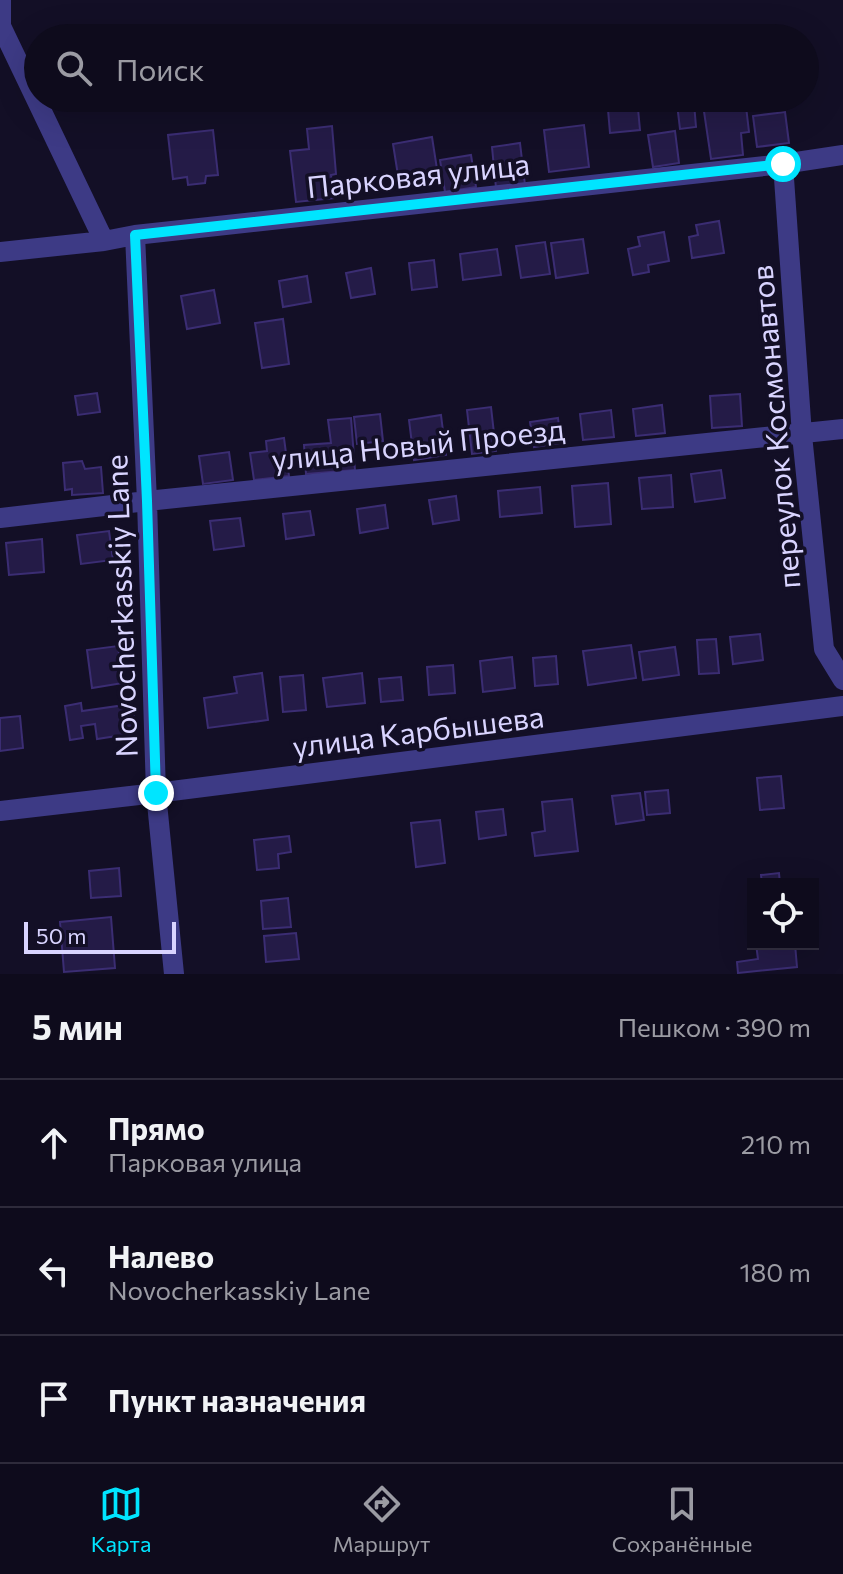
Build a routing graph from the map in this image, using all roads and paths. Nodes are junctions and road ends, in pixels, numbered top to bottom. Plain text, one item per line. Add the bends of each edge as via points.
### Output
1 (1, 0) edge
2 (1, 26) edge
3 (24, 74) edge
4 (42, 112) edge
5 (843, 155) edge
6 (783, 164) junction
7 (135, 235) junction
8 (104, 241) junction
9 (0, 252) edge
10 (843, 429) edge
11 (802, 435) junction
12 (147, 501) junction
13 (0, 518) edge
14 (843, 680) edge
15 (843, 706) edge
16 (156, 793) junction
17 (0, 811) edge
18 (174, 974) edge

1 - 2 street
2 - 3 street
4 - 8 street
5 - 6 street, Парковая улица
6 - 7 street, Парковая улица
6 - 11 street, переулок Космонавтов
7 - 8 street, Парковая улица
7 - 12 street, Novocherkasskiy Lane
8 - 9 street, Парковая улица
10 - 11 street, улица Новый Проезд
11 - 12 street, улица Новый Проезд
11 - 14 street, переулок Космонавтов via 824,649
12 - 13 street, улица Новый Проезд
12 - 16 street, Novocherkasskiy Lane
15 - 16 street, улица Карбышева
16 - 17 street, улица Карбышева
16 - 18 street, Novocherkasskiy Lane

